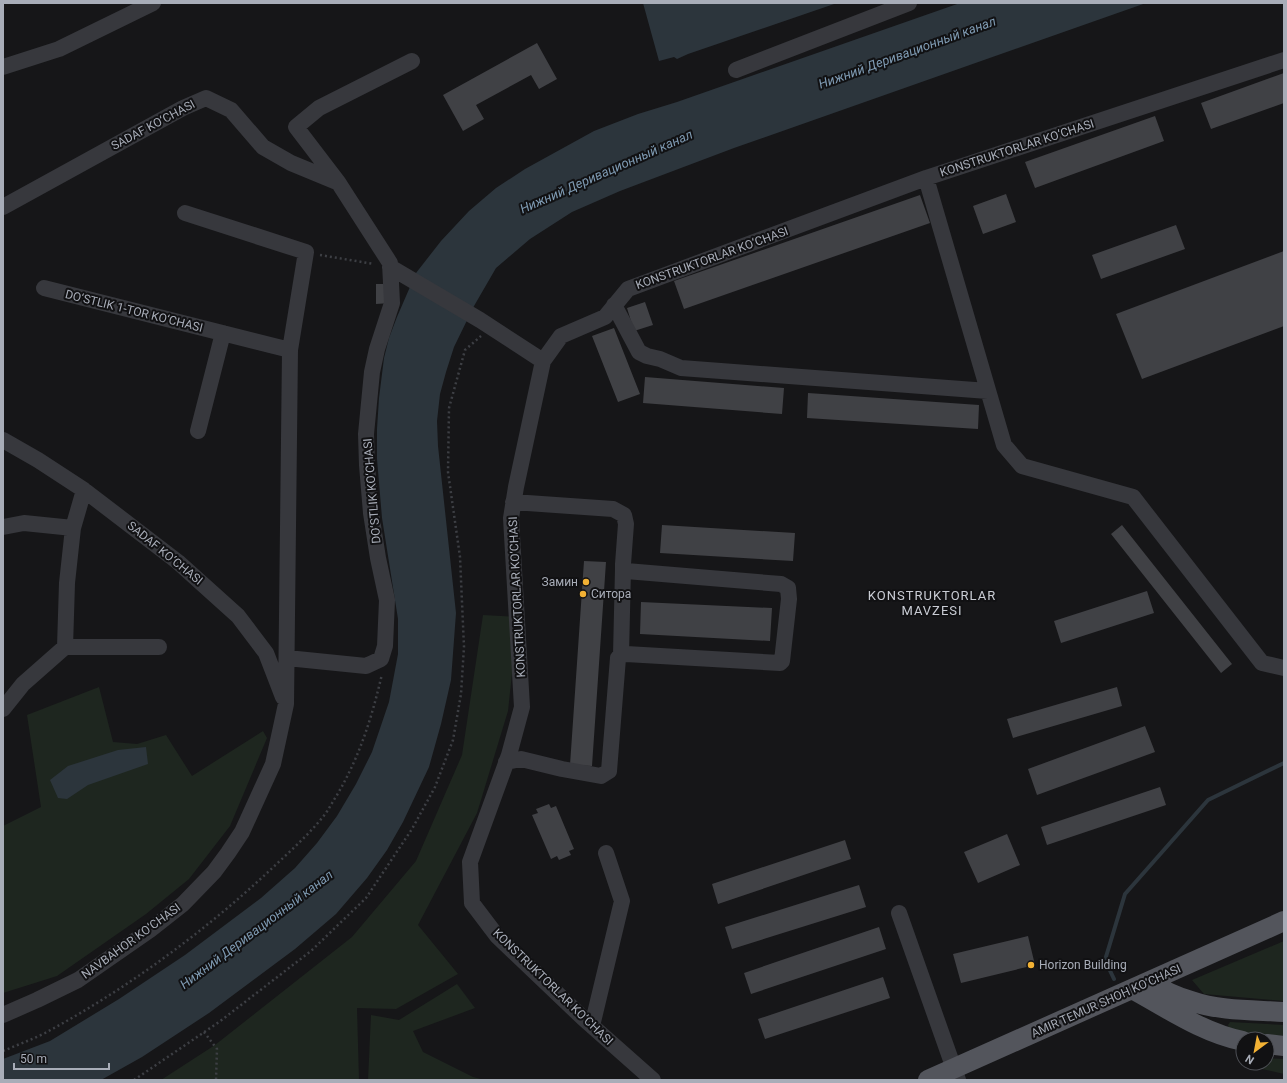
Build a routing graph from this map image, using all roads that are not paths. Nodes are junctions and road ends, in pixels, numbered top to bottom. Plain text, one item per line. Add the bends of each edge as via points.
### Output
1 (153, 3) edge
2 (909, 3) edge
3 (1284, 60) edge
4 (412, 61) dead end
5 (3, 67) edge
6 (736, 70) dead end
7 (926, 178) junction
8 (338, 182) junction
9 (3, 206) edge
10 (184, 213) dead end
11 (390, 267) junction
12 (44, 288) dead end
13 (614, 305) junction
14 (224, 334) junction
15 (290, 350) junction
16 (543, 361) junction
17 (988, 392) junction
18 (198, 431) dead end
19 (3, 440) edge
20 (84, 490) junction
21 (513, 502) junction
22 (3, 527) edge
23 (74, 528) junction
24 (623, 569) junction
25 (65, 647) junction
26 (159, 647) dead end
27 (621, 655) junction
28 (287, 658) junction
29 (1284, 668) edge
30 (286, 704) junction
31 (3, 709) edge
32 (506, 762) junction
33 (606, 853) dead end
34 (899, 914) dead end
35 (1284, 921) edge
36 (1140, 986) junction
37 (1284, 1012) edge
38 (3, 1015) edge
39 (592, 1026) junction
40 (1235, 1039) edge
41 (956, 1074) edge
42 (653, 1080) edge
43 (928, 1080) edge

1 - 5 street via 58,49
2 - 6 street
3 - 7 street, KONSTRUKTORLAR KO‘CHASI
4 - 8 street, DO‘STLIK KO‘CHASI via 319,108 296,127
7 - 13 street, KONSTRUKTORLAR KO‘CHASI via 628,289
7 - 17 street
8 - 9 street, SADAF KO‘CHASI via 291,163 263,147 231,110 206,98
8 - 11 street, DO‘STLIK KO‘CHASI via 390,263
10 - 15 street via 306,252
11 - 16 street
11 - 28 street, DO‘STLIK KO‘CHASI via 392,303 372,372 366,434 371,513 387,600 385,646 381,659 366,666
12 - 14 street, DO‘STLIK 1-TOR KO‘CHASI
13 - 16 street, KONSTRUKTORLAR KO‘CHASI via 605,316 560,336
13 - 17 street via 640,352 681,368
14 - 15 street, DO‘STLIK 1-TOR KO‘CHASI
14 - 18 street
15 - 28 street
16 - 21 street, KONSTRUKTORLAR KO‘CHASI
17 - 29 street via 1004,445 1022,466 1132,497 1262,663
19 - 20 street, SADAF KO‘CHASI
20 - 23 street
20 - 30 street, SADAF KO‘CHASI via 178,562 238,616 266,653
21 - 24 street via 613,509 624,516 626,524
21 - 32 street, KONSTRUKTORLAR KO‘CHASI via 511,518 522,707
22 - 23 street via 24,523
23 - 25 street via 67,583
24 - 27 street
24 - 27 street via 633,572 780,584 788,588 789,598 780,663
25 - 26 street
25 - 31 street via 23,684
27 - 32 street via 618,658 610,771 601,776 520,759
28 - 30 street
30 - 38 street, NAVBAHOR KO‘CHASI via 273,764 262,790 242,832 214,872 183,904 78,980
32 - 39 street, KONSTRUKTORLAR KO‘CHASI via 470,862 472,903 497,936
33 - 39 street via 622,902
34 - 41 street
35 - 36 main road, AMIR TEMUR SHOH KO‘CHASI
36 - 37 main road via 1162,990 1206,1005
36 - 40 main road via 1194,1023
36 - 41 main road, AMIR TEMUR SHOH KO‘CHASI
39 - 42 street, KONSTRUKTORLAR KO‘CHASI
41 - 43 main road, AMIR TEMUR SHOH KO‘CHASI

